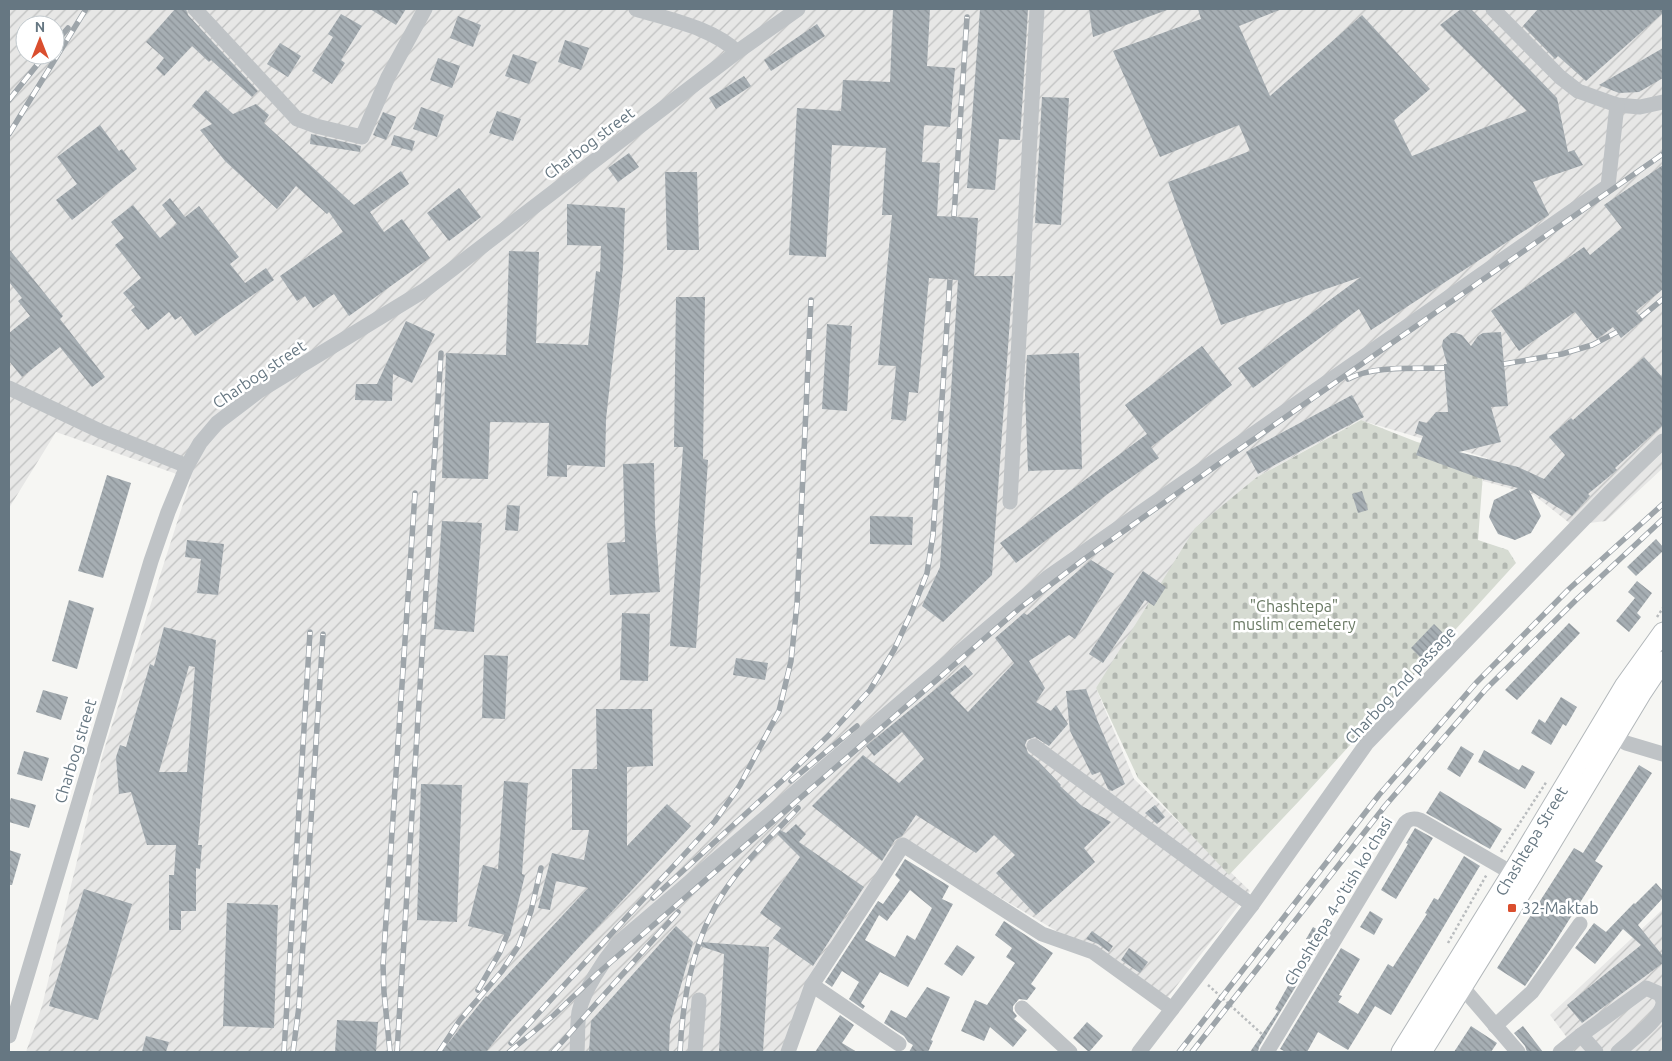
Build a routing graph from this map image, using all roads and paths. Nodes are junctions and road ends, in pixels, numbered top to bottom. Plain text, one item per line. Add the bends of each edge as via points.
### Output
1 (196, 9) edge
2 (425, 9) edge
3 (636, 9) edge
4 (798, 9) edge
5 (1036, 9) edge
6 (1493, 9) edge
7 (737, 52) junction
8 (1663, 102) edge
9 (1616, 105) junction
10 (11, 392) edge
11 (1663, 441) edge
12 (187, 466) junction
13 (1010, 502) dead end
14 (1663, 632) edge
15 (1663, 661) edge
16 (1626, 743) dead end
17 (1034, 746) dead end
18 (1663, 754) edge
19 (1512, 873) junction
20 (1252, 905) junction
21 (1580, 924) dead end
22 (1198, 975) junction
23 (812, 985) junction
24 (1463, 988) junction
25 (699, 1000) dead end
26 (1022, 1008) dead end
27 (1172, 1009) junction
28 (1495, 1026) junction
29 (1581, 1035) junction
30 (9, 1036) edge
31 (900, 1044) dead end
32 (1270, 1048) edge
33 (577, 1052) edge
34 (695, 1052) edge
35 (788, 1052) edge
36 (1070, 1052) edge
37 (1139, 1052) edge
38 (1401, 1052) edge
39 (1422, 1052) edge
40 (1518, 1052) edge
41 (1560, 1052) edge
42 (1596, 1052) edge
43 (1618, 1052) edge

1 - 2 street via 297,119 362,137 388,77
3 - 7 street via 696,28 730,45
4 - 7 street, Charbog street
5 - 13 street
6 - 9 street via 1578,92
7 - 12 street, Charbog street via 425,290 259,391 208,432
8 - 9 street via 1640,107
9 - 33 street via 1608,186 1032,590 618,943 606,957 583,1000
10 - 12 street
11 - 20 street, Charbog 2nd passage via 1367,743
12 - 30 street, Charbog street via 151,561
14 - 19 main road, Chashtepa Street via 1625,685
15 - 24 main road, Chashtepa Street
16 - 18 street
17 - 20 street
19 - 32 street, Choshtepa 4-o'tish ko'chasi via 1420,820 1409,819
19 - 38 main road, Chashtepa Street
20 - 22 street, Charbog 2nd passage
21 - 28 street via 1532,992
22 - 27 street, Charbog 2nd passage
22 - 32 path
23 - 27 street via 903,846 1042,934 1093,952
23 - 31 street
23 - 35 street
24 - 28 street
24 - 39 main road, Chashtepa Street
25 - 34 street
26 - 36 street
27 - 37 street, Charbog 2nd passage
28 - 40 street
29 - 41 street
29 - 42 street
29 - 43 street via 1646,988 1660,994 1663,1002 1660,1012

